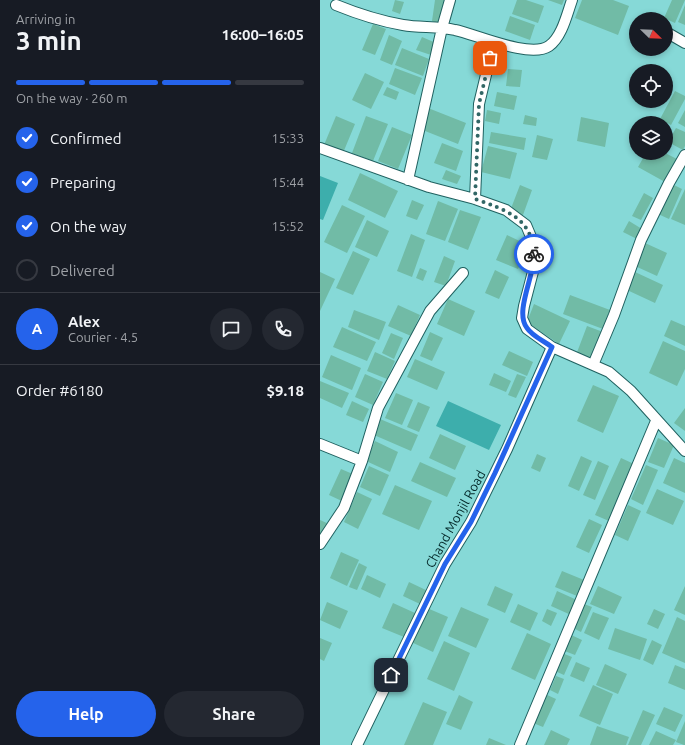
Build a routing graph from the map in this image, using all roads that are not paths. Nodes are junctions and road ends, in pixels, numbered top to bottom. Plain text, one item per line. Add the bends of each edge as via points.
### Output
1 (450, 0) edge
2 (572, 0) edge
3 (336, 5) dead end
4 (442, 28) junction
5 (673, 36) edge
6 (685, 42) edge
7 (503, 45) junction
8 (320, 148) edge
9 (685, 155) edge
10 (408, 180) junction
11 (475, 199) junction
12 (463, 273) dead end
13 (552, 347) junction
14 (593, 365) junction
15 (656, 421) junction
16 (320, 444) edge
17 (685, 451) edge
18 (362, 461) junction
19 (320, 544) edge
20 (357, 745) edge
21 (520, 745) edge

1 - 4 street
2 - 7 street via 562,26 548,46 532,50
3 - 4 street via 403,25
4 - 7 street
4 - 10 street
5 - 6 street
7 - 11 street via 490,58 479,104
8 - 10 street
9 - 14 street via 641,240
10 - 11 street
11 - 13 street via 506,210 526,225 534,244 535,264 522,318 527,329
12 - 18 street via 430,311 378,408
13 - 14 street
13 - 20 street, Chand Monjil Road via 501,462 471,522 445,564
14 - 15 street via 609,372 631,391
15 - 17 street
15 - 21 street
16 - 18 street
18 - 19 street via 344,508

